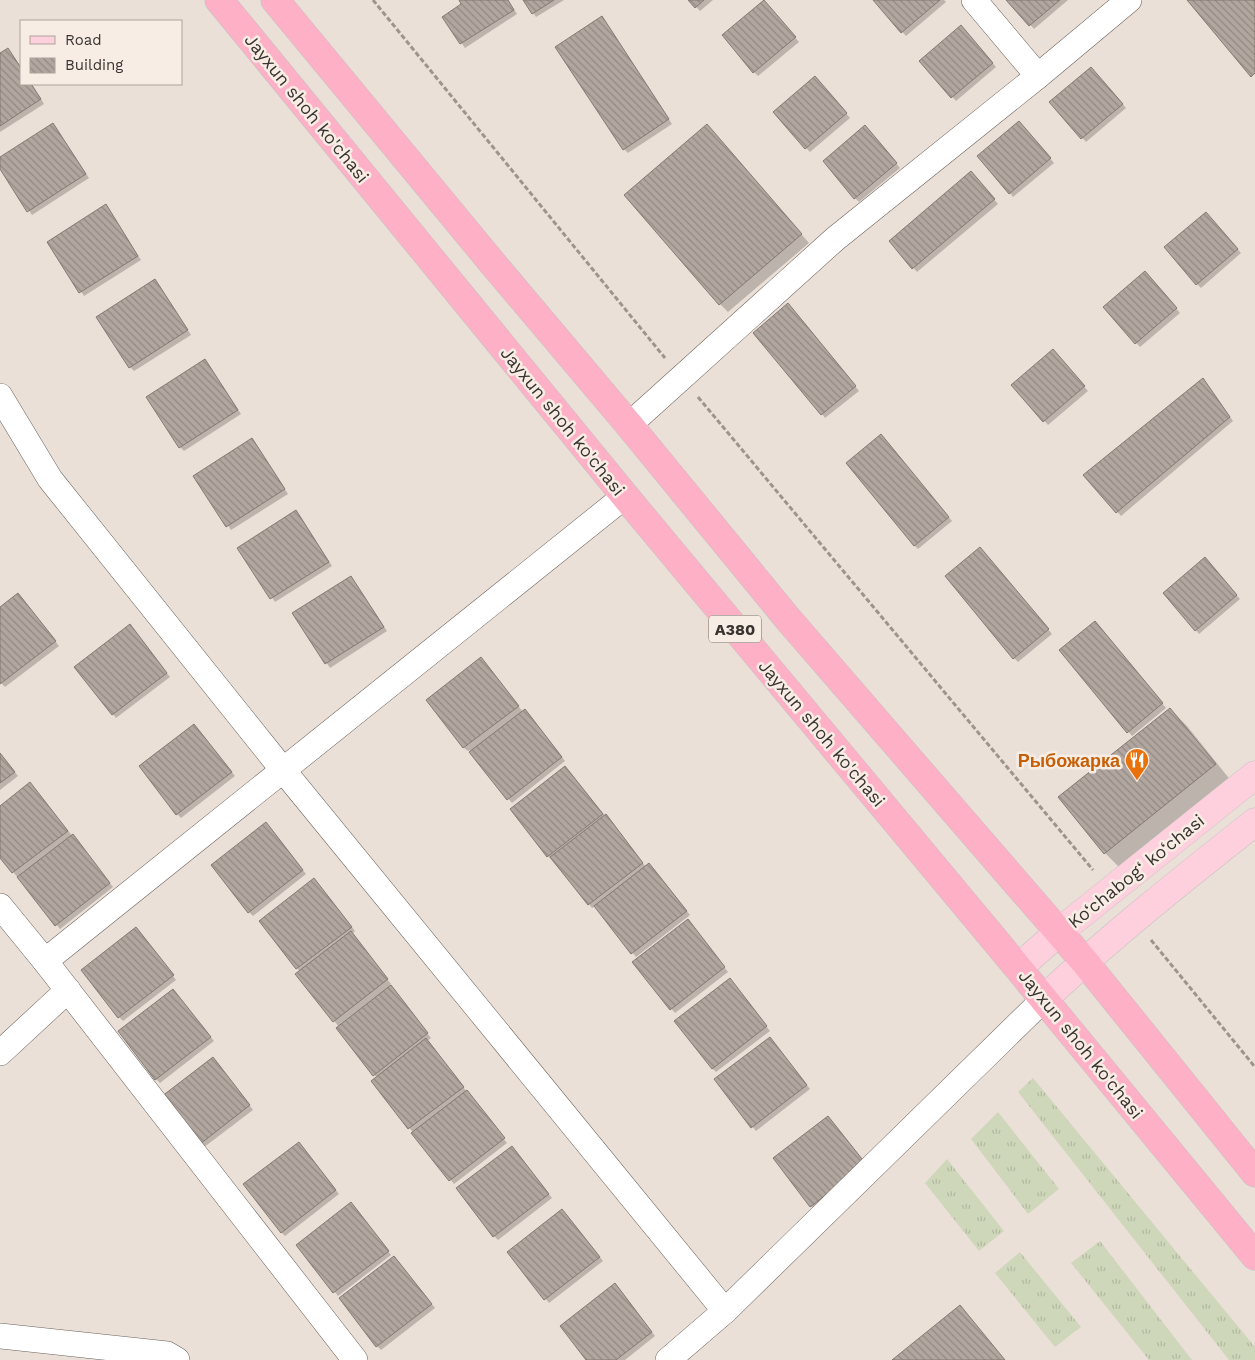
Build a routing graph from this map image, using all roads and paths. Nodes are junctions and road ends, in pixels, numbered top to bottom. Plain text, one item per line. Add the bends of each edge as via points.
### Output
1 (219, 0) edge
2 (275, 0) edge
3 (373, 0) edge
4 (974, 0) edge
5 (1129, 0) edge
6 (1038, 76) junction
7 (682, 378) junction
8 (0, 396) edge
9 (630, 425) junction
10 (625, 496) junction
11 (283, 770) junction
12 (1255, 775) edge
13 (1255, 822) edge
14 (1111, 890) junction
15 (0, 906) edge
16 (1134, 918) junction
17 (1059, 932) junction
18 (45, 961) junction
19 (1084, 961) junction
20 (1018, 968) junction
21 (68, 990) junction
22 (1044, 999) junction
23 (0, 1053) edge
24 (1255, 1067) edge
25 (1255, 1173) edge
26 (1255, 1256) edge
27 (725, 1311) junction
28 (0, 1336) edge
29 (177, 1360) edge
30 (355, 1360) edge
31 (668, 1360) edge

1 - 10 highway, Jayxun shoh ko'chasi / A380
2 - 9 highway, A380
3 - 7 path
4 - 6 street
5 - 6 street
6 - 7 street via 835,239
7 - 9 street
7 - 14 path
8 - 11 street via 50,479
9 - 17 highway, A380 via 788,618
10 - 11 street
10 - 20 highway, Jayxun shoh ko'chasi / A380
11 - 18 street
11 - 27 street
12 - 14 main road, Ko‘chabog‘ ko‘chasi
13 - 16 main road, Ko‘chabog‘ ko‘chasi
14 - 17 main road, Ko‘chabog‘ ko‘chasi
15 - 18 street
16 - 19 main road, Ko‘chabog‘ ko‘chasi
16 - 24 path
17 - 19 highway, A380
17 - 20 main road, Ko‘chabog‘ ko‘chasi
18 - 21 street
19 - 22 main road, Ko‘chabog‘ ko‘chasi
19 - 25 highway, A380
20 - 22 highway, Jayxun shoh ko'chasi / A380
21 - 23 street
21 - 30 street
22 - 26 highway, Jayxun shoh ko'chasi / A380
22 - 27 street
27 - 31 street
28 - 29 street via 167,1354

